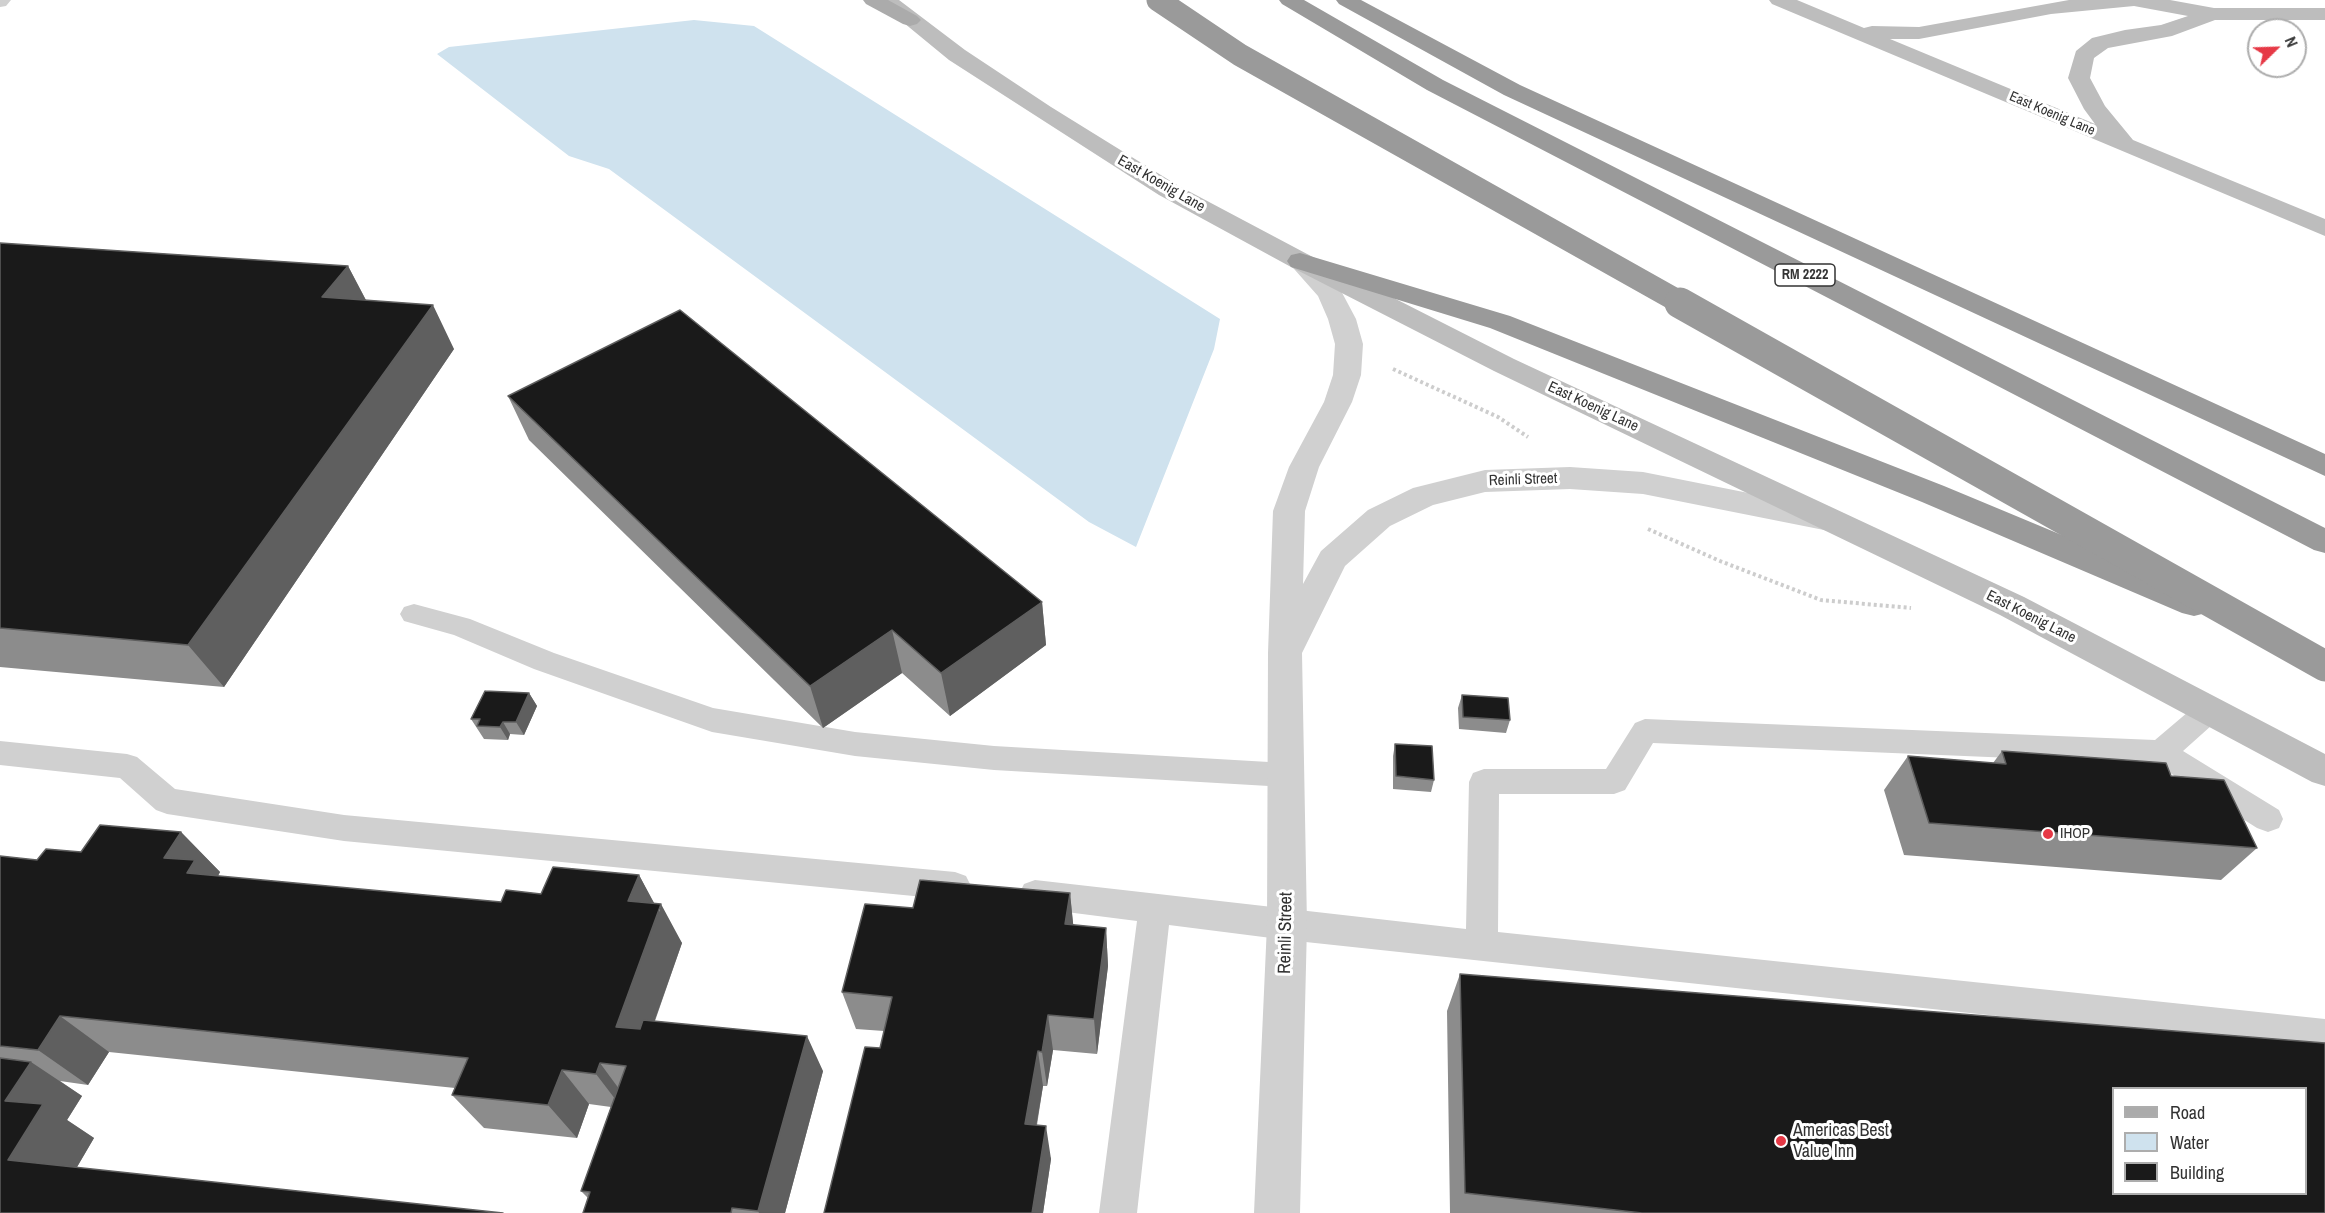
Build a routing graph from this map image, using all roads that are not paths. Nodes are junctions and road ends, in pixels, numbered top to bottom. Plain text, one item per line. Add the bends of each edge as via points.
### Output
1 (873, 0) edge
2 (886, 0) edge
3 (1158, 0) edge
4 (1289, 0) edge
5 (1346, 0) edge
6 (1779, 0) edge
7 (910, 10) edge
8 (2214, 14) junction
9 (2325, 14) edge
10 (1855, 32) junction
11 (2128, 146) junction
12 (2325, 228) edge
13 (1300, 261) junction
14 (2325, 466) edge
15 (1838, 522) junction
16 (2325, 542) edge
17 (414, 614) dead end
18 (1285, 653) junction
19 (2325, 660) edge
20 (2325, 666) edge
21 (2211, 709) junction
22 (2161, 752) junction
23 (0, 753) edge
24 (2325, 771) edge
25 (1286, 775) junction
26 (2268, 819) dead end
27 (1155, 908) junction
28 (1287, 925) junction
29 (1482, 946) junction
30 (2325, 1035) edge
31 (1118, 1213) edge
32 (1277, 1213) edge

1 - 7 main road
2 - 7 main road, East Koenig Lane
3 - 20 highway, bridge via 1240,55
4 - 16 highway, RM 2222 via 1435,85
5 - 14 highway, RM 2222 via 1512,90
6 - 10 main road, East Koenig Lane
7 - 13 main road, East Koenig Lane via 1042,112 1139,172
8 - 9 main road
8 - 10 main road via 2134,0 2051,8 1919,33
8 - 11 main road via 2164,31 2108,41 2084,57 2079,78 2091,103
10 - 11 main road, East Koenig Lane
11 - 12 main road, East Koenig Lane
13 - 15 main road, East Koenig Lane via 1504,365
13 - 18 street, Reinli Street via 1330,293 1349,344 1347,375 1338,402 1304,467 1289,511
13 - 19 highway via 1521,330 1933,494
15 - 18 street, Reinli Street via 1643,483 1570,478 1485,481 1415,501 1379,518 1332,559
15 - 21 main road, East Koenig Lane
17 - 25 lane via 460,626 544,661 712,720 855,744 982,757
18 - 25 street, Reinli Street
21 - 22 lane
21 - 24 main road, East Koenig Lane
22 - 26 lane
22 - 29 lane via 1645,731 1614,781 1484,782
23 - 27 lane via 127,766 166,801 344,828
25 - 28 street, Reinli Street
27 - 28 lane
27 - 31 lane
28 - 29 lane
28 - 32 street, Reinli Street
29 - 30 lane

